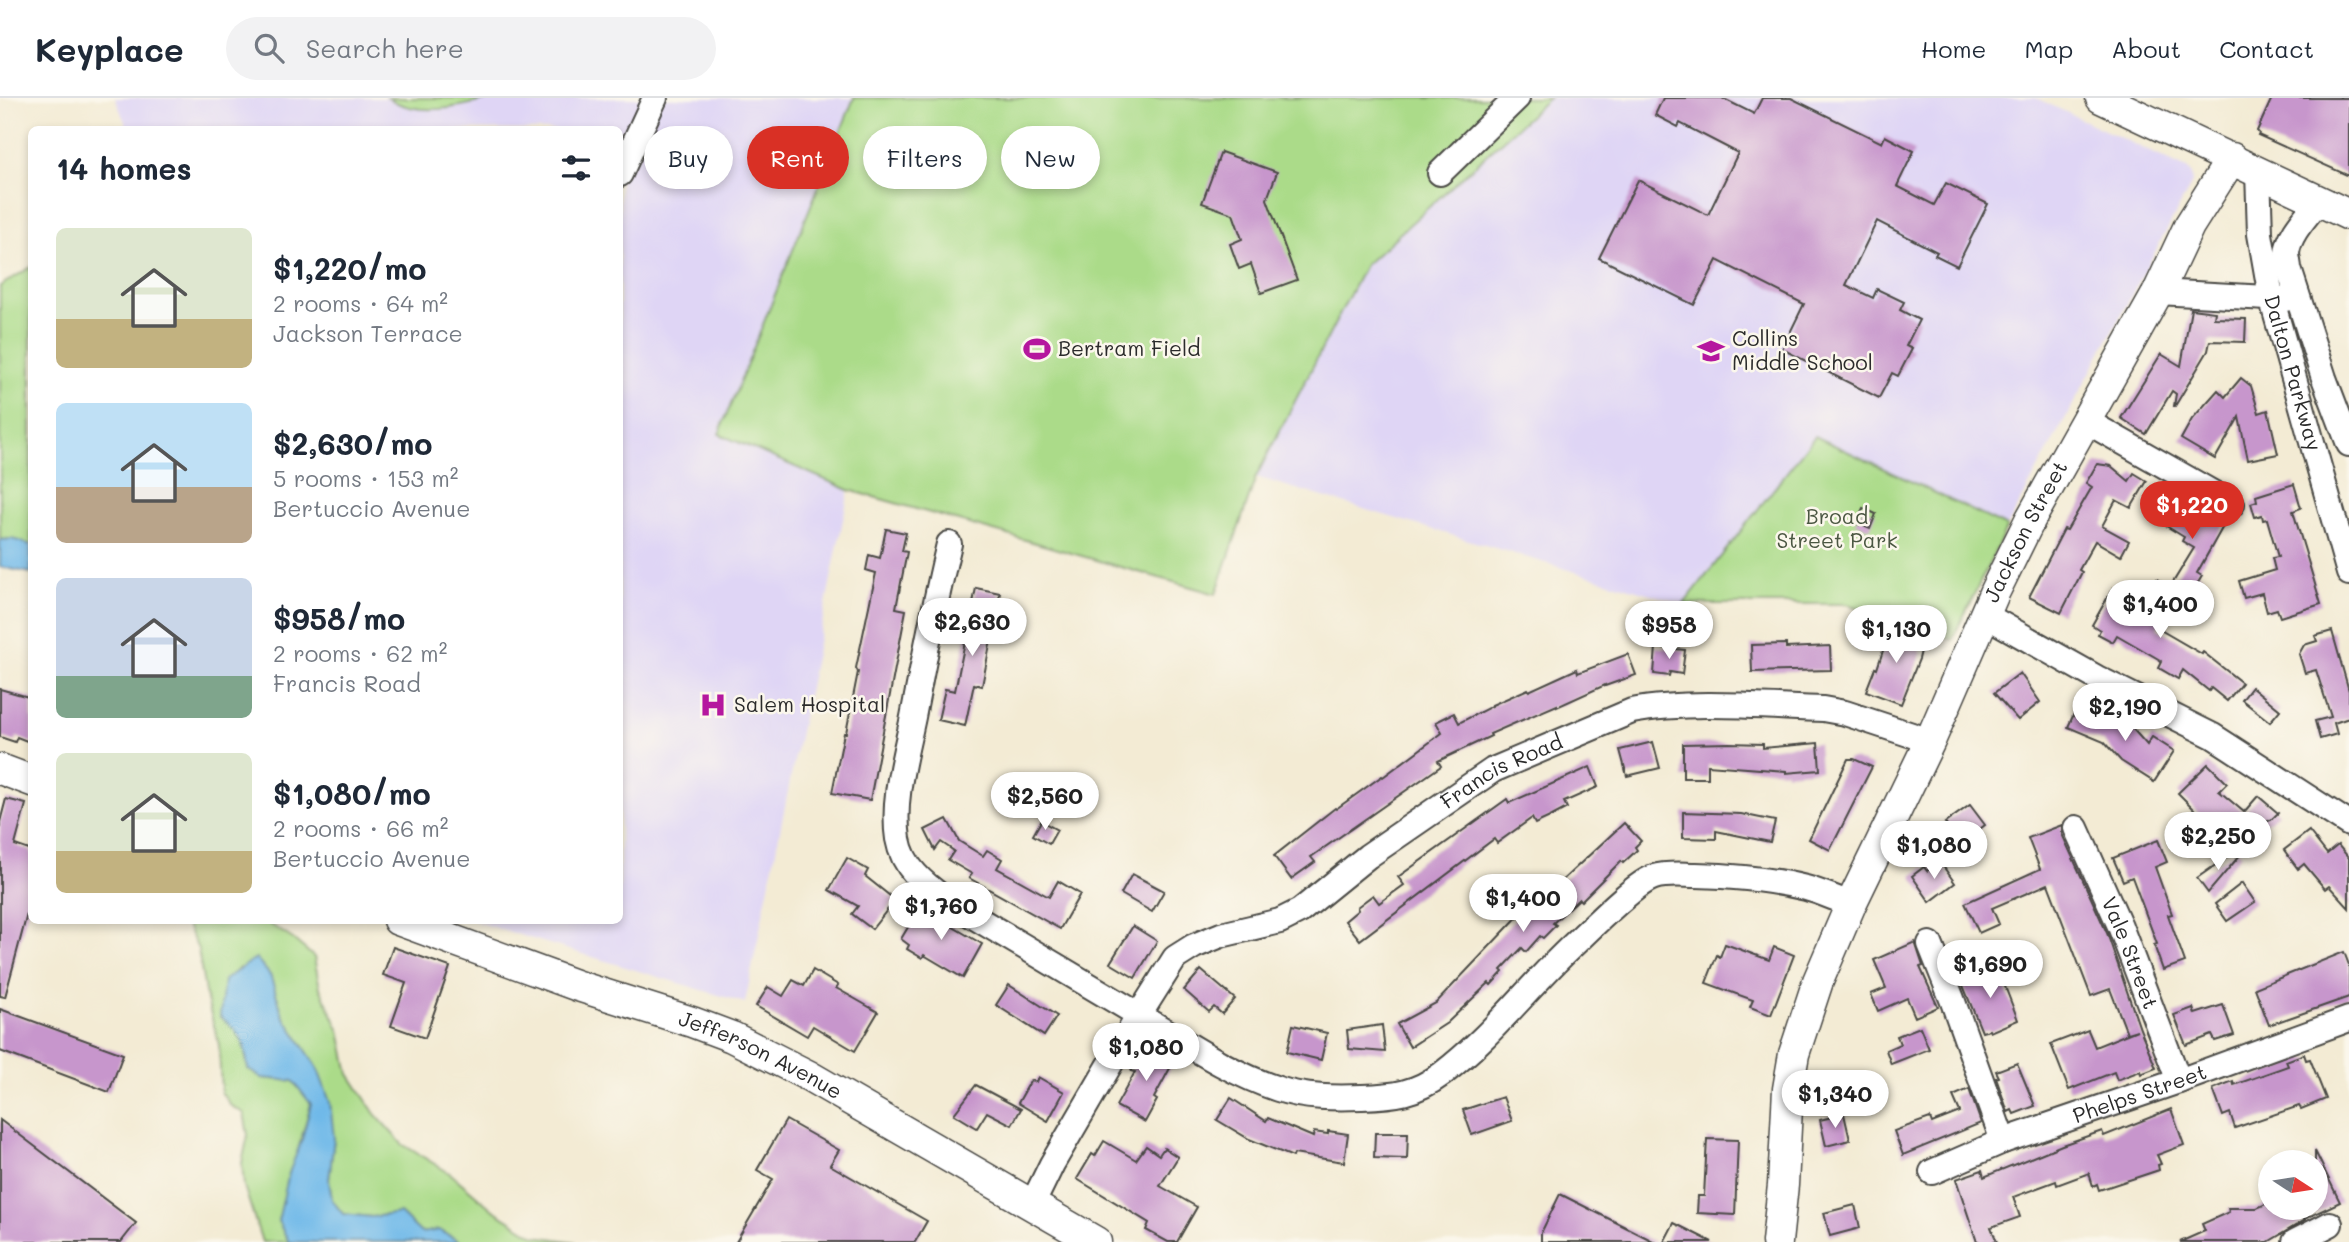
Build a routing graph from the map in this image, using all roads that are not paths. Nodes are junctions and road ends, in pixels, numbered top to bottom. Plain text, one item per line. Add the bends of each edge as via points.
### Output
1 (640, 98) edge
2 (655, 98) edge
3 (1517, 98) edge
4 (2101, 98) edge
5 (623, 132) edge
6 (2231, 158) junction
7 (623, 167) edge
8 (2258, 171) junction
9 (1440, 173) dead end
10 (2319, 200) junction
11 (2349, 215) edge
12 (2158, 292) junction
13 (2271, 296) junction
14 (2298, 300) junction
15 (2086, 421) junction
16 (2349, 443) edge
17 (2232, 504) dead end
18 (949, 544) dead end
19 (2349, 573) edge
20 (1985, 615) junction
21 (1930, 741) junction
22 (0, 769) edge
23 (28, 780) edge
24 (2349, 824) edge
25 (2076, 828) dead end
26 (1851, 905) junction
27 (409, 924) edge
28 (1930, 944) dead end
29 (1139, 1014) junction
30 (2349, 1019) edge
31 (2179, 1081) junction
32 (2003, 1141) junction
33 (1932, 1172) dead end
34 (1032, 1205) junction
35 (2330, 1224) dead end
36 (1096, 1242) edge
37 (1777, 1242) edge
38 (2295, 1242) edge

1 - 5 street
2 - 7 street
3 - 9 street
4 - 6 main road
6 - 8 main road
6 - 12 main road, Jackson Street via 2189,226
8 - 10 main road
8 - 13 street, Dalton Parkway via 2260,234
10 - 11 main road
10 - 14 street, Dalton Parkway via 2299,225 2287,253
12 - 13 street
12 - 15 main road, Jackson Street
13 - 14 street
13 - 19 street, Dalton Parkway
14 - 16 street, Dalton Parkway
15 - 17 street
15 - 20 main road, Jackson Street via 2030,520
18 - 29 street via 901,777 897,814 906,863 923,884 946,900
20 - 21 main road, Jackson Street
20 - 24 street via 2213,736
21 - 26 main road, Jackson Street
21 - 29 street, Francis Road via 1823,709 1684,706 1633,711 1493,770 1368,856 1300,911 1194,946 1175,958
22 - 23 main road
25 - 31 street, Vale Street via 2120,926
26 - 29 street via 1809,888 1774,881 1677,874 1653,877 1554,962 1441,1074 1417,1090 1394,1095 1331,1097 1279,1089 1248,1077
26 - 37 main road, Jackson Street via 1818,981 1794,1054
27 - 34 main road, Jefferson Avenue via 732,1037 809,1076
28 - 32 street
29 - 34 street, Francis Road
30 - 31 street, Phelps Street
31 - 32 street, Phelps Street
32 - 33 street, Phelps Street
34 - 36 main road, Jefferson Avenue
35 - 38 street

